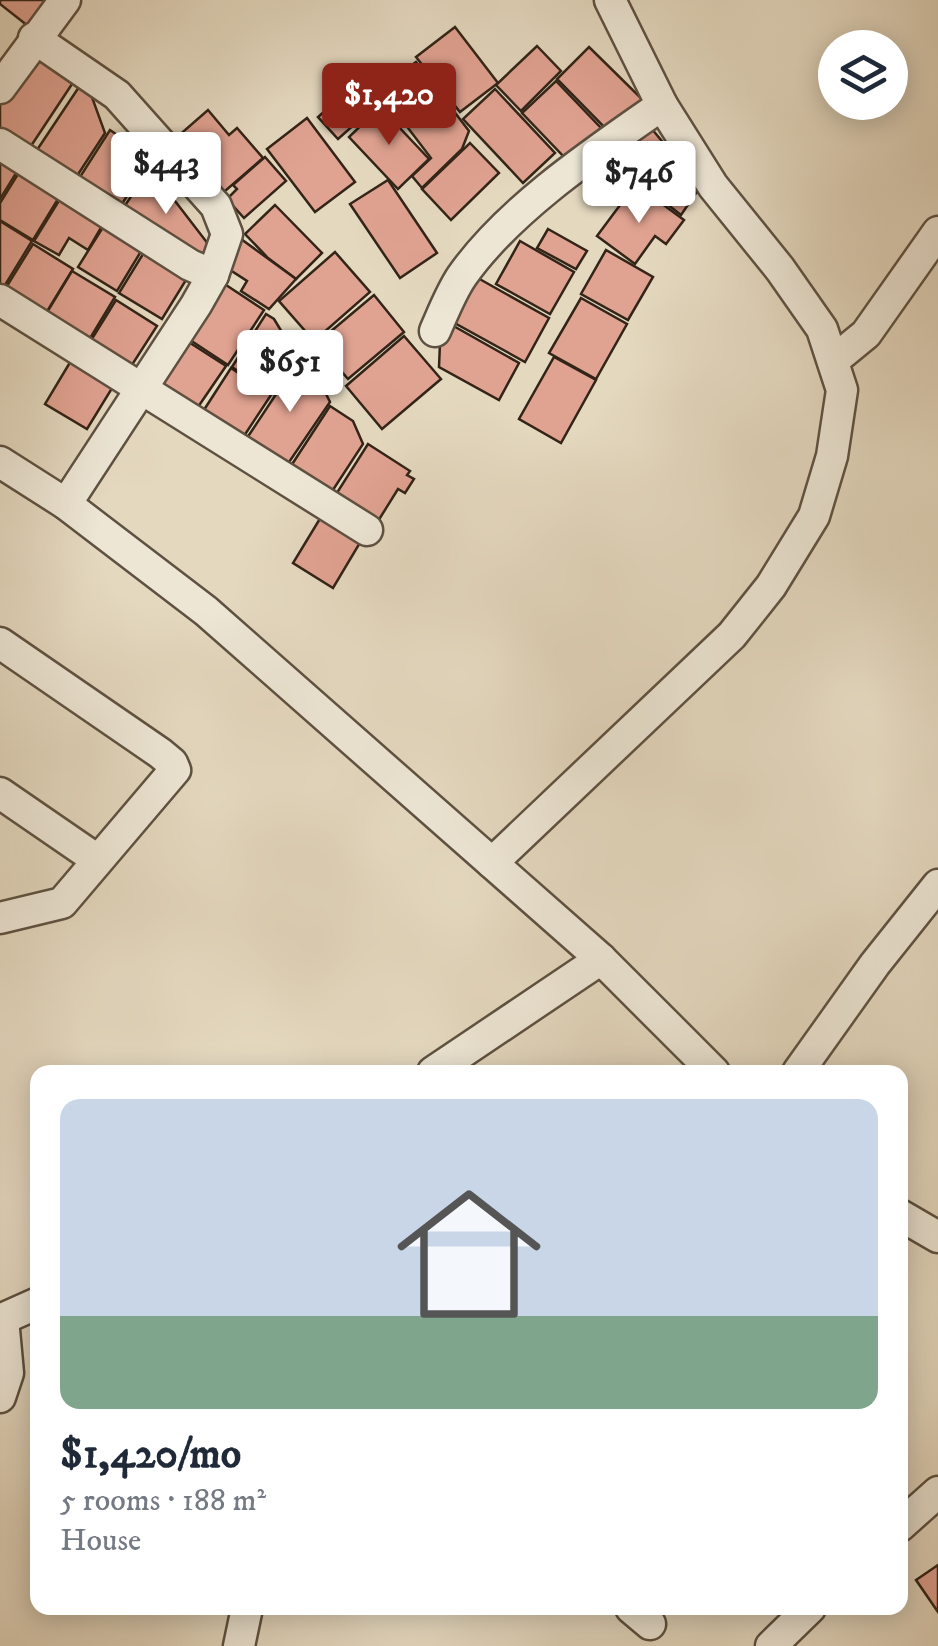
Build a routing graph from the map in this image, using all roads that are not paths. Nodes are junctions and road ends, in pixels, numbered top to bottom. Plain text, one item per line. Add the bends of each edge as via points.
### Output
1 (65, 0) edge
2 (610, 0) edge
3 (34, 38) junction
4 (0, 88) edge
5 (662, 105) junction
6 (0, 144) edge
7 (938, 232) edge
8 (213, 275) junction
9 (0, 300) edge
10 (434, 331) dead end
11 (832, 362) junction
12 (140, 387) junction
13 (0, 462) edge
14 (66, 504) junction
15 (368, 530) dead end
16 (0, 644) edge
17 (0, 793) edge
18 (96, 859) junction
19 (492, 863) junction
20 (938, 885) edge
21 (0, 918) edge
22 (601, 959) junction
23 (442, 1065) edge
24 (707, 1065) edge
25 (803, 1065) edge
26 (908, 1220) edge
27 (938, 1238) edge
28 (30, 1307) edge
29 (2, 1320) edge
30 (0, 1397) edge
31 (938, 1492) edge
32 (908, 1519) edge
33 (246, 1615) edge
34 (803, 1615) edge
35 (239, 1646) edge
36 (771, 1646) edge

1 - 3 street
2 - 5 street
3 - 4 street
3 - 8 street via 117,96 216,206 227,234
5 - 10 street via 588,156 500,232 461,277
5 - 11 street via 713,186 822,329
6 - 8 street
7 - 11 street via 866,334
8 - 12 street
9 - 12 street
11 - 19 street via 842,390 832,456 814,516 771,586 732,635
12 - 14 street
12 - 15 street
13 - 14 street
14 - 19 street via 206,611
16 - 18 street via 172,763 169,780
17 - 18 street
18 - 21 street via 62,903
19 - 22 street
20 - 25 street
22 - 23 street
22 - 24 street
26 - 27 street
28 - 29 street
29 - 30 street via 8,1373
31 - 32 street
33 - 35 street
34 - 36 street

